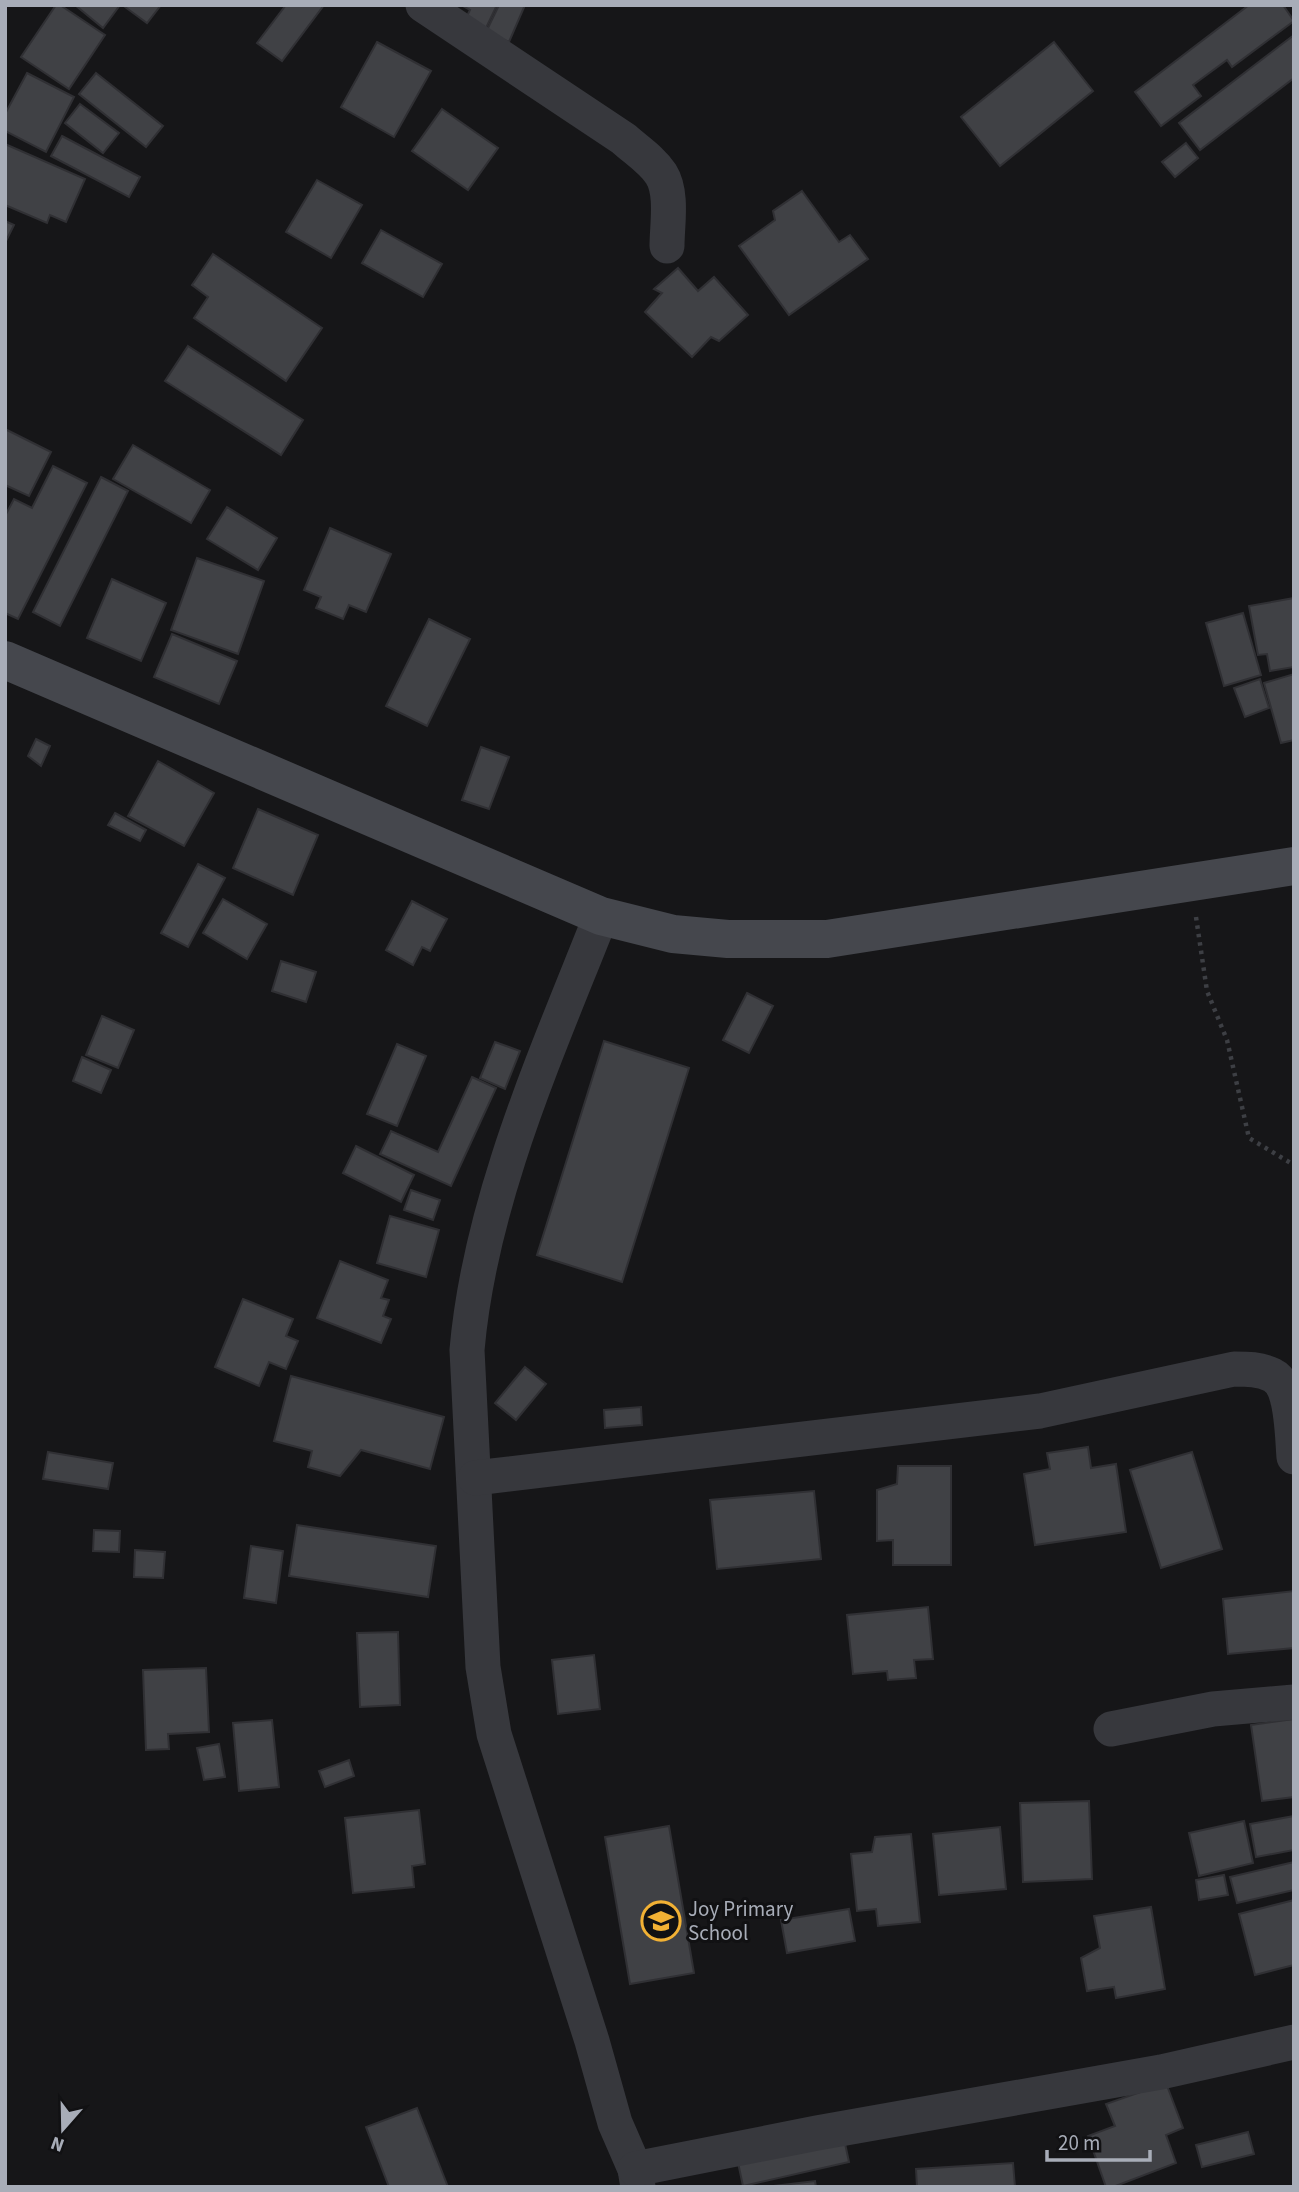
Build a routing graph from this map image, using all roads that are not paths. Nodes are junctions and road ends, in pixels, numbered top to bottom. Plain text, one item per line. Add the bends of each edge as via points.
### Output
1 (423, 5) edge
2 (667, 246) dead end
3 (5, 660) edge
4 (1294, 866) edge
5 (601, 916) junction
6 (1294, 1457) edge
7 (475, 1478) junction
8 (1294, 1702) edge
9 (1111, 1729) dead end
10 (1294, 2042) edge
11 (636, 2178) edge

1 - 2 street via 649,160 662,176 668,195
3 - 5 street
4 - 5 street via 827,939 687,935
5 - 7 street via 489,1219 471,1303 467,1350
6 - 7 street via 1282,1385 1275,1376 1258,1370 1234,1369 1040,1411
7 - 11 street via 482,1667 494,1734
8 - 9 street via 1213,1709
10 - 11 street via 1134,2077 817,2133

